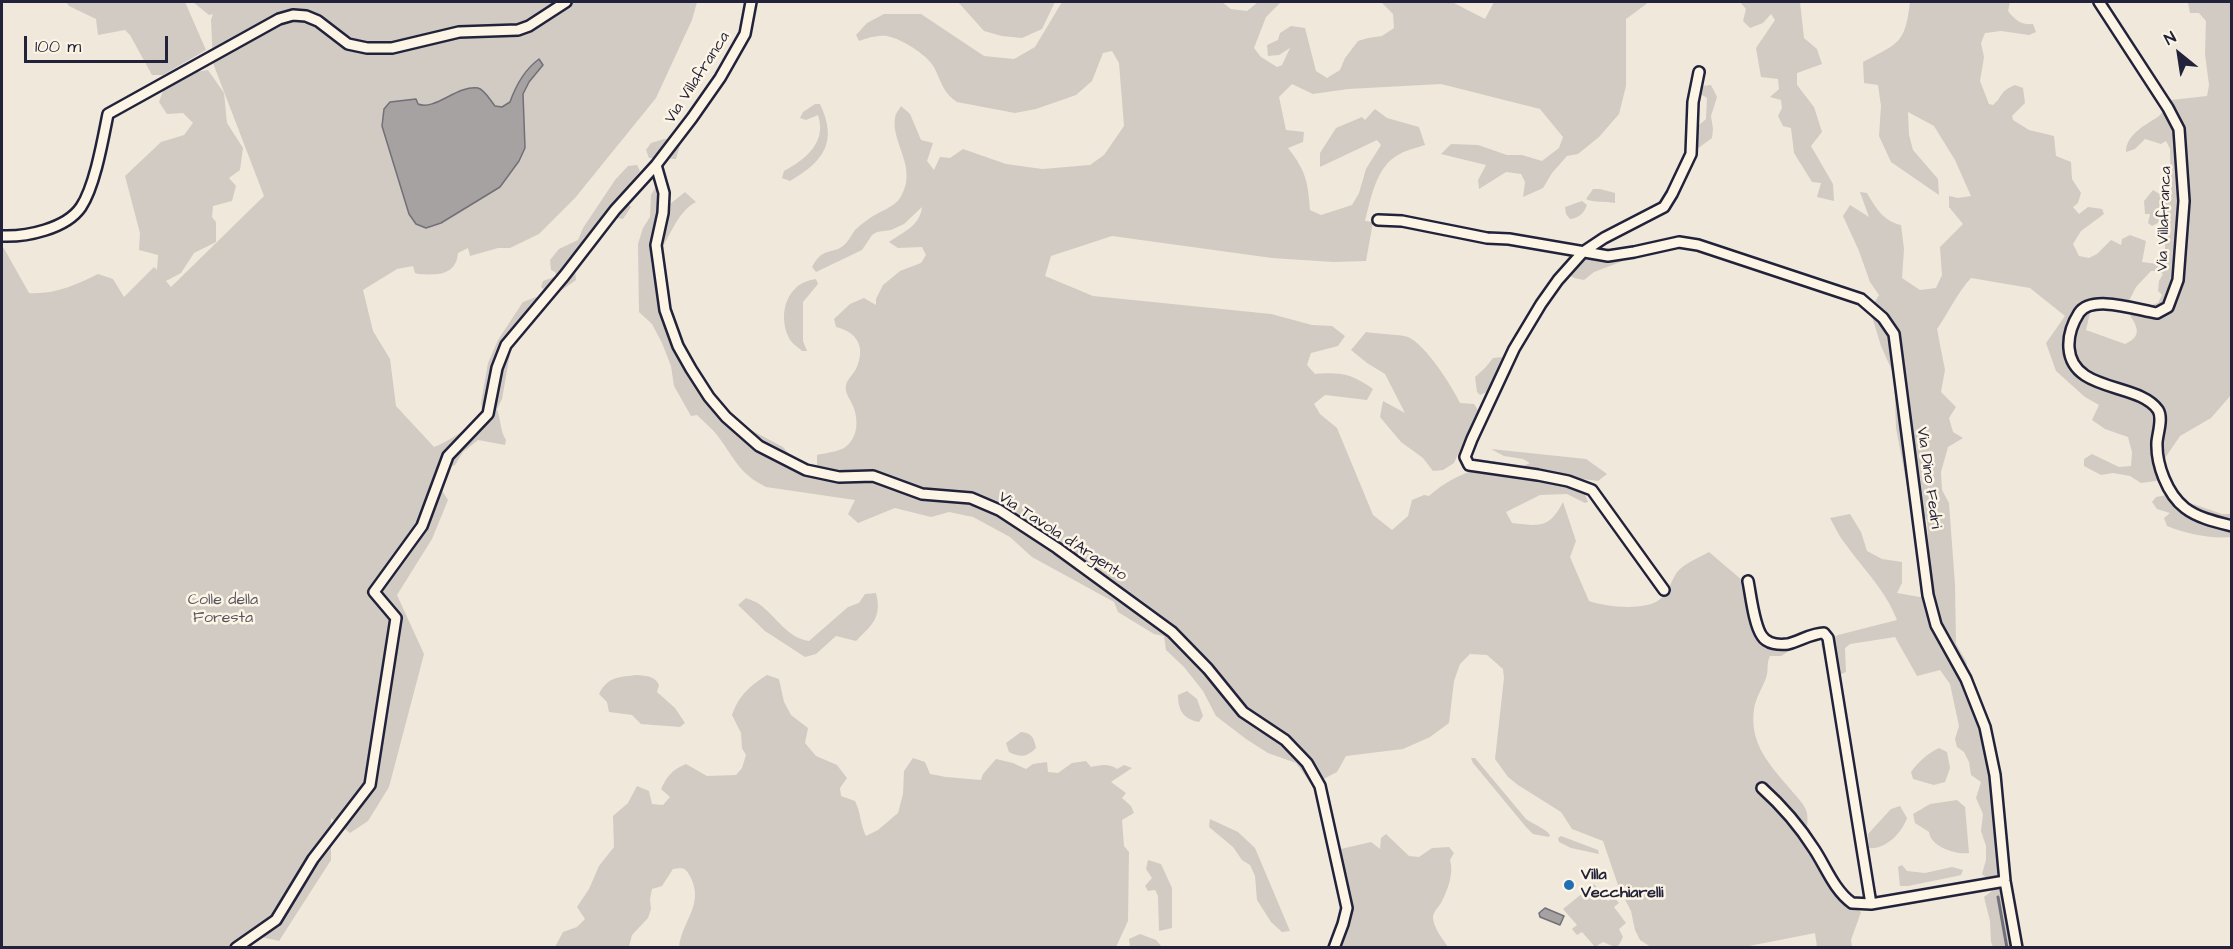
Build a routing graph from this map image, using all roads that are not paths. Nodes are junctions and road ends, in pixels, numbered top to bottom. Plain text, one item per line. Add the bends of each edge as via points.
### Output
1 (566, 2) edge
2 (751, 2) edge
3 (2099, 2) edge
4 (1699, 72) dead end
5 (656, 165) junction
6 (1378, 220) dead end
7 (2, 236) edge
8 (1583, 252) junction
9 (2232, 526) edge
10 (1748, 581) dead end
11 (1664, 590) dead end
12 (1762, 788) dead end
13 (2006, 881) junction
14 (1871, 904) junction
15 (236, 948) edge
16 (1334, 948) edge
17 (2017, 948) edge

1 - 7 street via 518,30 459,32 392,48 348,44 306,16 279,19 108,114 88,192 80,208 70,218 44,231
2 - 5 street, Via Villafranca via 745,34 720,78
3 - 9 street, Via Villafranca via 2179,129 2184,201 2178,280 2168,307 2157,313 2099,303 2083,308 2072,324 2069,355 2086,375 2146,399 2157,410 2157,446 2166,484 2185,508
4 - 8 street via 1693,102 1691,154 1664,207
5 - 15 street, Via Villafranca via 506,345 488,414 448,456 422,526 374,592 396,618 370,785 313,859 276,920
5 - 16 street, Via Tavola d'Argento via 664,193 656,245 665,310 691,369 726,417 759,446 806,471 839,477 873,476 922,494 971,498 999,510 1172,632 1243,712 1293,748 1320,786 1347,908
6 - 8 street, Via Dino Fedri
8 - 11 street via 1541,304 1514,349 1465,457 1469,465 1539,475 1592,490
8 - 13 street, Via Dino Fedri via 1608,256 1679,242 1698,245 1861,299 1894,334 1928,595 1936,625 1966,679 1985,727 1995,775
10 - 14 street via 1758,627 1767,641 1787,644 1818,633 1828,638
12 - 14 street via 1800,830 1846,898 1859,905
13 - 14 street
13 - 17 street, Via Dino Fedri

